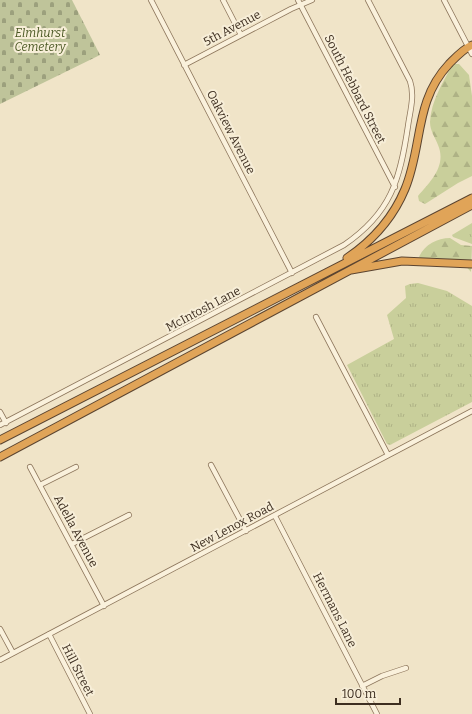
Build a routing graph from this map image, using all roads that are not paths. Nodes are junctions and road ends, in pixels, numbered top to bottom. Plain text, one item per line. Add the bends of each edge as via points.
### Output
1 (151, 0) edge
2 (223, 0) edge
3 (312, 0) edge
4 (368, 0) edge
5 (444, 0) edge
6 (299, 2) edge
7 (241, 35) junction
8 (470, 46) edge
9 (472, 54) edge
10 (184, 65) junction
11 (395, 186) junction
12 (472, 198) edge
13 (472, 205) edge
14 (472, 264) edge
15 (348, 270) junction
16 (292, 273) junction
17 (325, 273) junction
18 (316, 317) dead end
19 (472, 411) edge
20 (0, 412) edge
21 (6, 423) junction
22 (0, 425) edge
23 (0, 440) edge
24 (388, 455) junction
25 (0, 457) edge
26 (211, 465) dead end
27 (30, 467) dead end
28 (76, 468) dead end
29 (40, 485) junction
30 (129, 515) dead end
31 (275, 516) junction
32 (246, 531) junction
33 (72, 544) junction
34 (104, 606) junction
35 (0, 629) edge
36 (49, 634) junction
37 (13, 653) junction
38 (0, 660) edge
39 (406, 668) dead end
40 (362, 686) junction
41 (90, 714) edge
42 (377, 714) edge

1 - 10 street, Oakview Avenue
2 - 7 street
3 - 6 street, 5th Avenue
4 - 11 street, McIntosh Lane via 412,87 404,154
5 - 8 street
6 - 7 street, 5th Avenue
6 - 11 street, South Hebbard Street
7 - 10 street, 5th Avenue
8 - 9 street
8 - 17 highway via 441,72 427,96 410,172 397,204 367,242
10 - 16 street, Oakview Avenue
11 - 16 street, McIntosh Lane via 378,216 360,234
12 - 17 highway
13 - 15 highway
14 - 15 highway via 402,261
15 - 25 highway
16 - 21 street, McIntosh Lane
17 - 23 highway
18 - 24 street
19 - 24 street, New Lenox Road
20 - 21 street
21 - 22 street, McIntosh Lane
24 - 31 street, New Lenox Road
26 - 32 street
27 - 29 street, Adella Avenue
28 - 29 street
29 - 33 street, Adella Avenue
30 - 33 street
31 - 32 street, New Lenox Road
31 - 40 street, Hermans Lane
32 - 34 street, New Lenox Road
33 - 34 street, Adella Avenue
34 - 36 street, New Lenox Road
35 - 37 street
36 - 37 street, New Lenox Road
36 - 41 street, Hill Street
37 - 38 street, New Lenox Road
39 - 40 street
40 - 42 street, Hermans Lane

